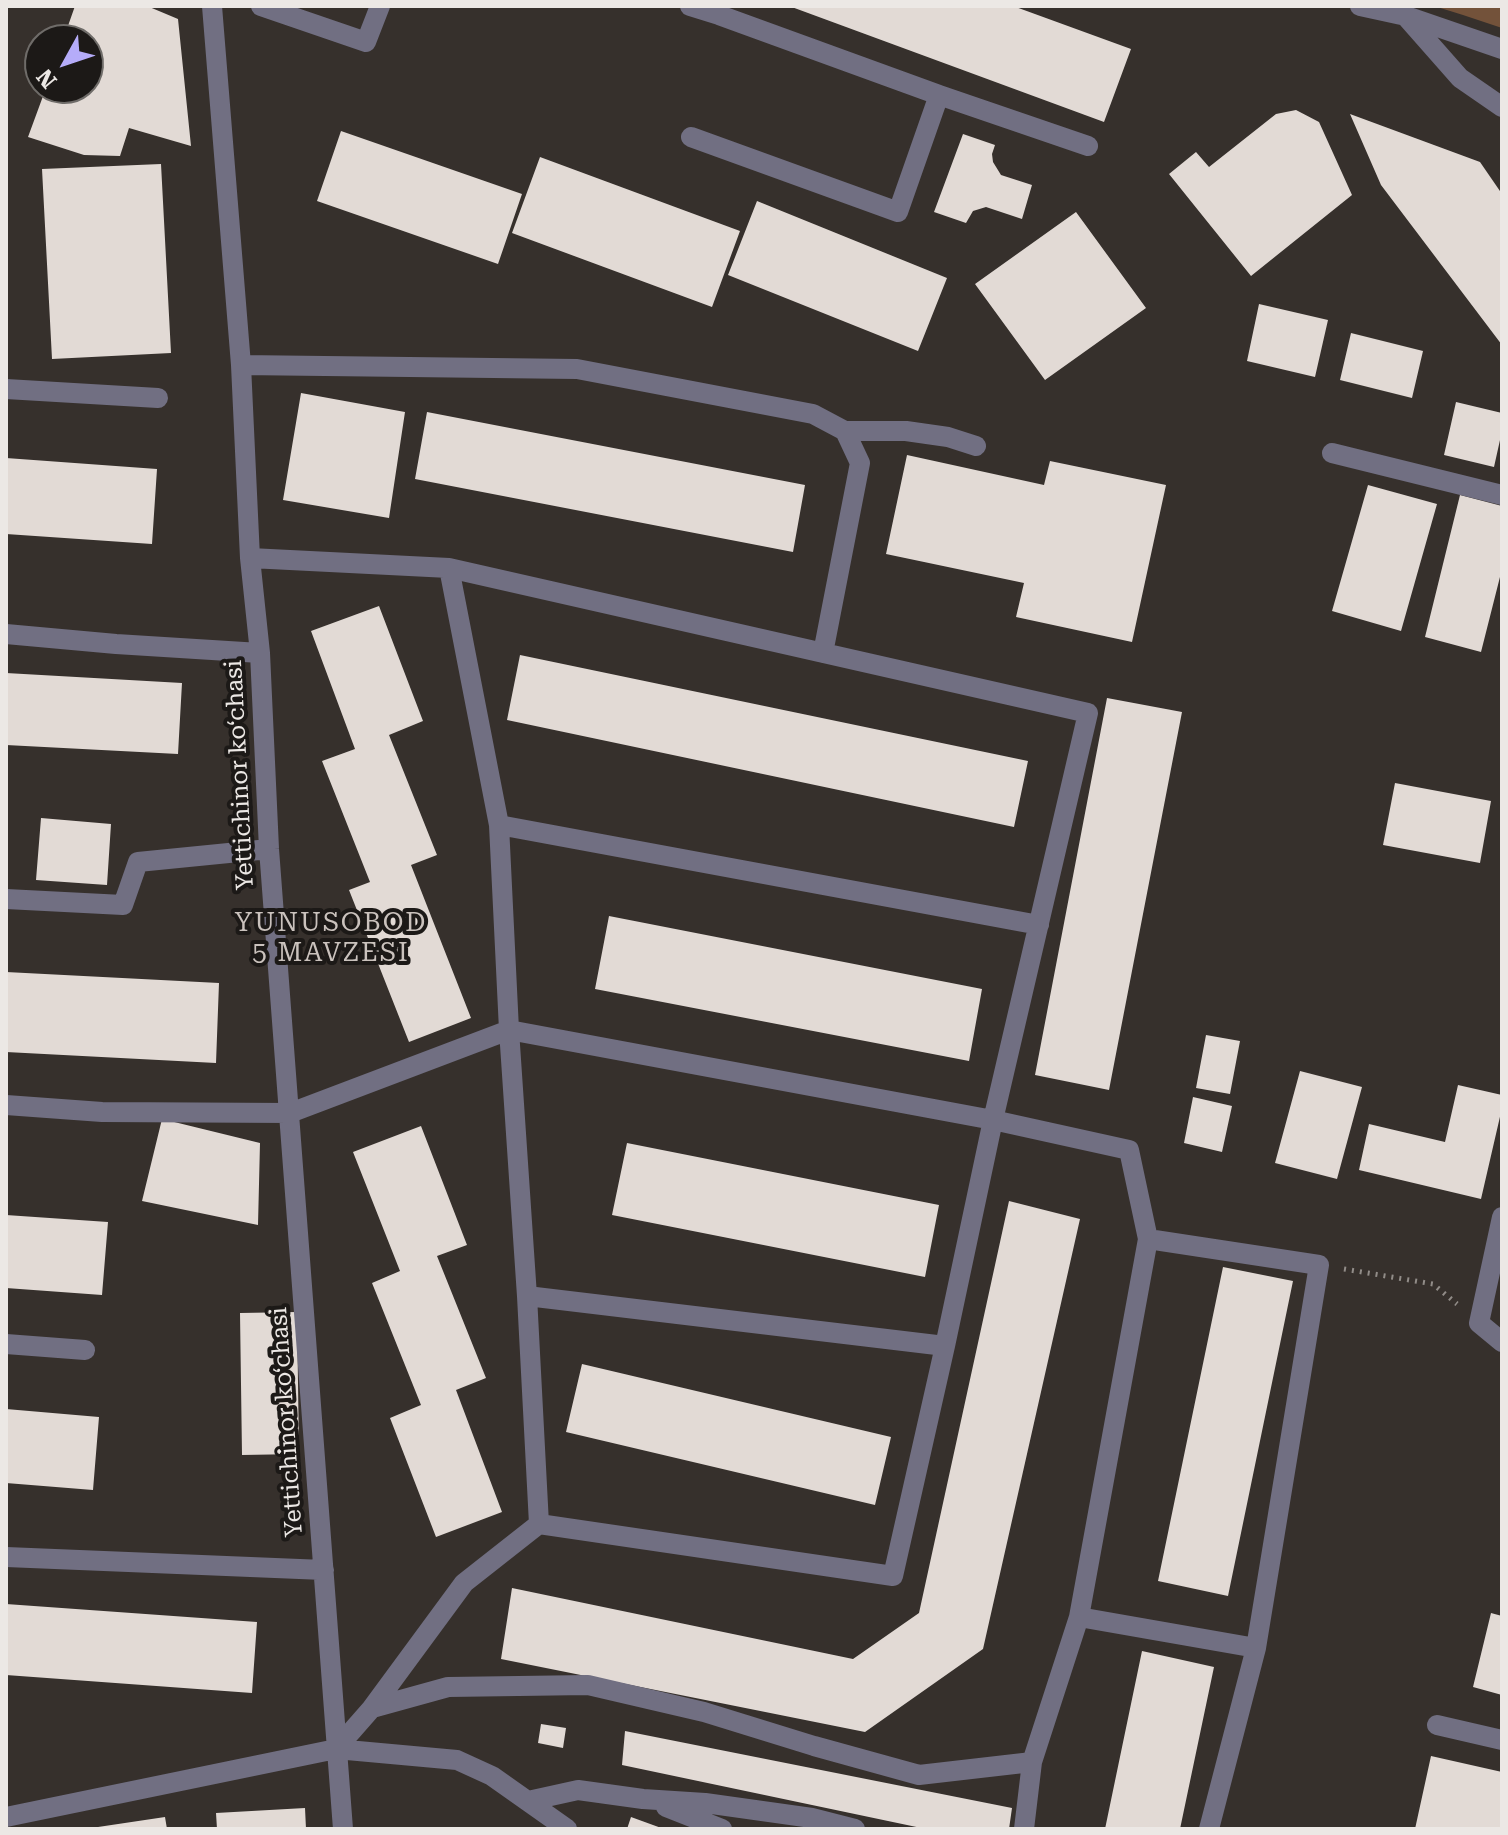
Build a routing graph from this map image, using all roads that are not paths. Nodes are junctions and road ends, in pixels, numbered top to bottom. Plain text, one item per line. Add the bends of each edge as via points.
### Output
1 (212, 6) edge
2 (261, 6) edge
3 (380, 6) edge
4 (690, 6) edge
5 (1360, 6) edge
6 (1406, 16) junction
7 (1502, 49) edge
8 (939, 95) junction
9 (1502, 107) edge
10 (691, 137) dead end
11 (1088, 146) dead end
12 (241, 365) junction
13 (6, 389) edge
14 (158, 398) dead end
15 (845, 431) junction
16 (976, 446) dead end
17 (1332, 453) dead end
18 (1502, 495) edge
19 (250, 558) junction
20 (449, 568) junction
21 (6, 634) edge
22 (260, 653) junction
23 (823, 653) junction
24 (499, 825) junction
25 (269, 849) junction
26 (6, 899) edge
27 (1039, 925) junction
28 (509, 1030) junction
29 (6, 1105) edge
30 (290, 1113) junction
31 (993, 1120) junction
32 (1502, 1217) edge
33 (1148, 1239) junction
34 (527, 1296) junction
35 (1502, 1342) edge
36 (6, 1344) edge
37 (945, 1346) junction
38 (85, 1350) dead end
39 (539, 1524) junction
40 (6, 1557) edge
41 (324, 1570) junction
42 (1079, 1617) junction
43 (1256, 1648) junction
44 (372, 1708) junction
45 (1437, 1725) dead end
46 (1502, 1740) edge
47 (336, 1749) junction
48 (1032, 1762) junction
49 (643, 1799) junction
50 (528, 1801) junction
51 (6, 1817) edge
52 (343, 1829) edge
53 (567, 1829) edge
54 (722, 1829) edge
55 (855, 1829) edge
56 (1024, 1829) edge
57 (1209, 1829) edge

1 - 12 street, Yettichinor ko‘chasi
2 - 3 street via 366,42
4 - 8 street
5 - 6 street
6 - 7 street
6 - 9 street via 1460,78
8 - 10 street via 898,212
8 - 11 street
12 - 15 street via 577,369 813,414
12 - 19 street, Yettichinor ko‘chasi
13 - 14 street
15 - 16 street via 906,431
15 - 23 street via 860,463
17 - 18 street
19 - 20 street
19 - 22 street, Yettichinor ko‘chasi
20 - 23 street
20 - 24 street
21 - 22 street
22 - 25 street, Yettichinor ko‘chasi
23 - 27 street via 1088,713
24 - 27 street
24 - 28 street
25 - 26 street via 138,862 123,905
25 - 30 street, Yettichinor ko‘chasi
27 - 31 street
28 - 30 street
28 - 31 street
28 - 34 street
29 - 30 street via 102,1112
30 - 41 street, Yettichinor ko‘chasi
31 - 33 street via 1129,1150
31 - 37 street
32 - 35 street via 1479,1323
33 - 42 street
33 - 43 street via 1319,1265
34 - 37 street
34 - 39 street
36 - 38 street
37 - 39 street via 893,1576
39 - 44 street via 464,1583
40 - 41 street
41 - 47 street, Yettichinor ko‘chasi
42 - 43 street
42 - 48 street
43 - 57 street
44 - 47 street
44 - 48 street via 448,1687 588,1685 704,1712 919,1775
45 - 46 street
47 - 50 street via 457,1760
47 - 51 street
47 - 52 street, Yettichinor ko‘chasi
48 - 56 street
49 - 50 street via 578,1790
49 - 54 street
49 - 55 street via 797,1816
50 - 53 street

